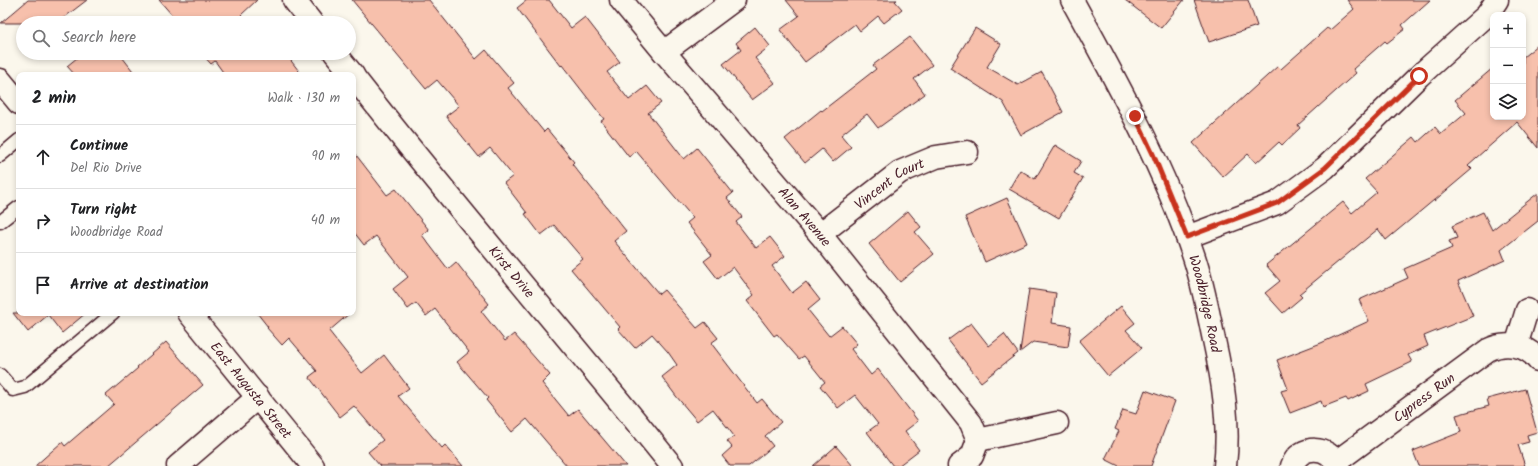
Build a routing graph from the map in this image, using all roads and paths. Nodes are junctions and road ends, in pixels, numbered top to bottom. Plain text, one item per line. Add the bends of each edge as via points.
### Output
1 (294, 0) edge
2 (621, 0) edge
3 (734, 0) edge
4 (1072, 0) edge
5 (1496, 0) edge
6 (307, 16) edge
7 (664, 52) junction
8 (341, 60) edge
9 (351, 72) edge
10 (356, 79) edge
11 (0, 80) edge
12 (16, 99) edge
13 (16, 143) edge
14 (967, 152) dead end
15 (0, 156) edge
16 (16, 209) edge
17 (0, 222) edge
18 (820, 234) junction
19 (1187, 237) junction
20 (1527, 310) dead end
21 (109, 316) edge
22 (191, 316) edge
23 (1516, 346) junction
24 (1538, 360) edge
25 (0, 374) edge
26 (258, 397) junction
27 (1057, 423) dead end
28 (978, 440) junction
29 (1337, 464) edge
30 (178, 466) edge
31 (313, 466) edge
32 (672, 466) edge
33 (959, 466) edge
34 (1225, 466) edge
35 (1292, 466) edge

1 - 6 street
2 - 7 street, Alan Avenue
3 - 7 street
4 - 19 street, Woodbridge Road via 1132,110
5 - 19 street via 1487,14 1325,168 1277,203
7 - 18 street, Alan Avenue
8 - 9 street, Kirst Drive
10 - 32 street, Kirst Drive
11 - 12 street
13 - 15 lane
14 - 18 street, Vincent Court via 936,157 900,172
16 - 17 lane
18 - 28 street, Alan Avenue via 971,423
19 - 34 street, Woodbridge Road via 1202,285 1221,375 1226,417
20 - 23 street
21 - 25 lane via 25,387 13,390
22 - 26 street, East Augusta Street
23 - 24 street, Cypress Run via 1525,349
23 - 29 street, Cypress Run via 1495,346 1488,350
26 - 30 street
26 - 31 street, East Augusta Street
27 - 28 street
28 - 33 street via 972,456
29 - 35 street, Cypress Run via 1325,451 1311,449 1298,456

